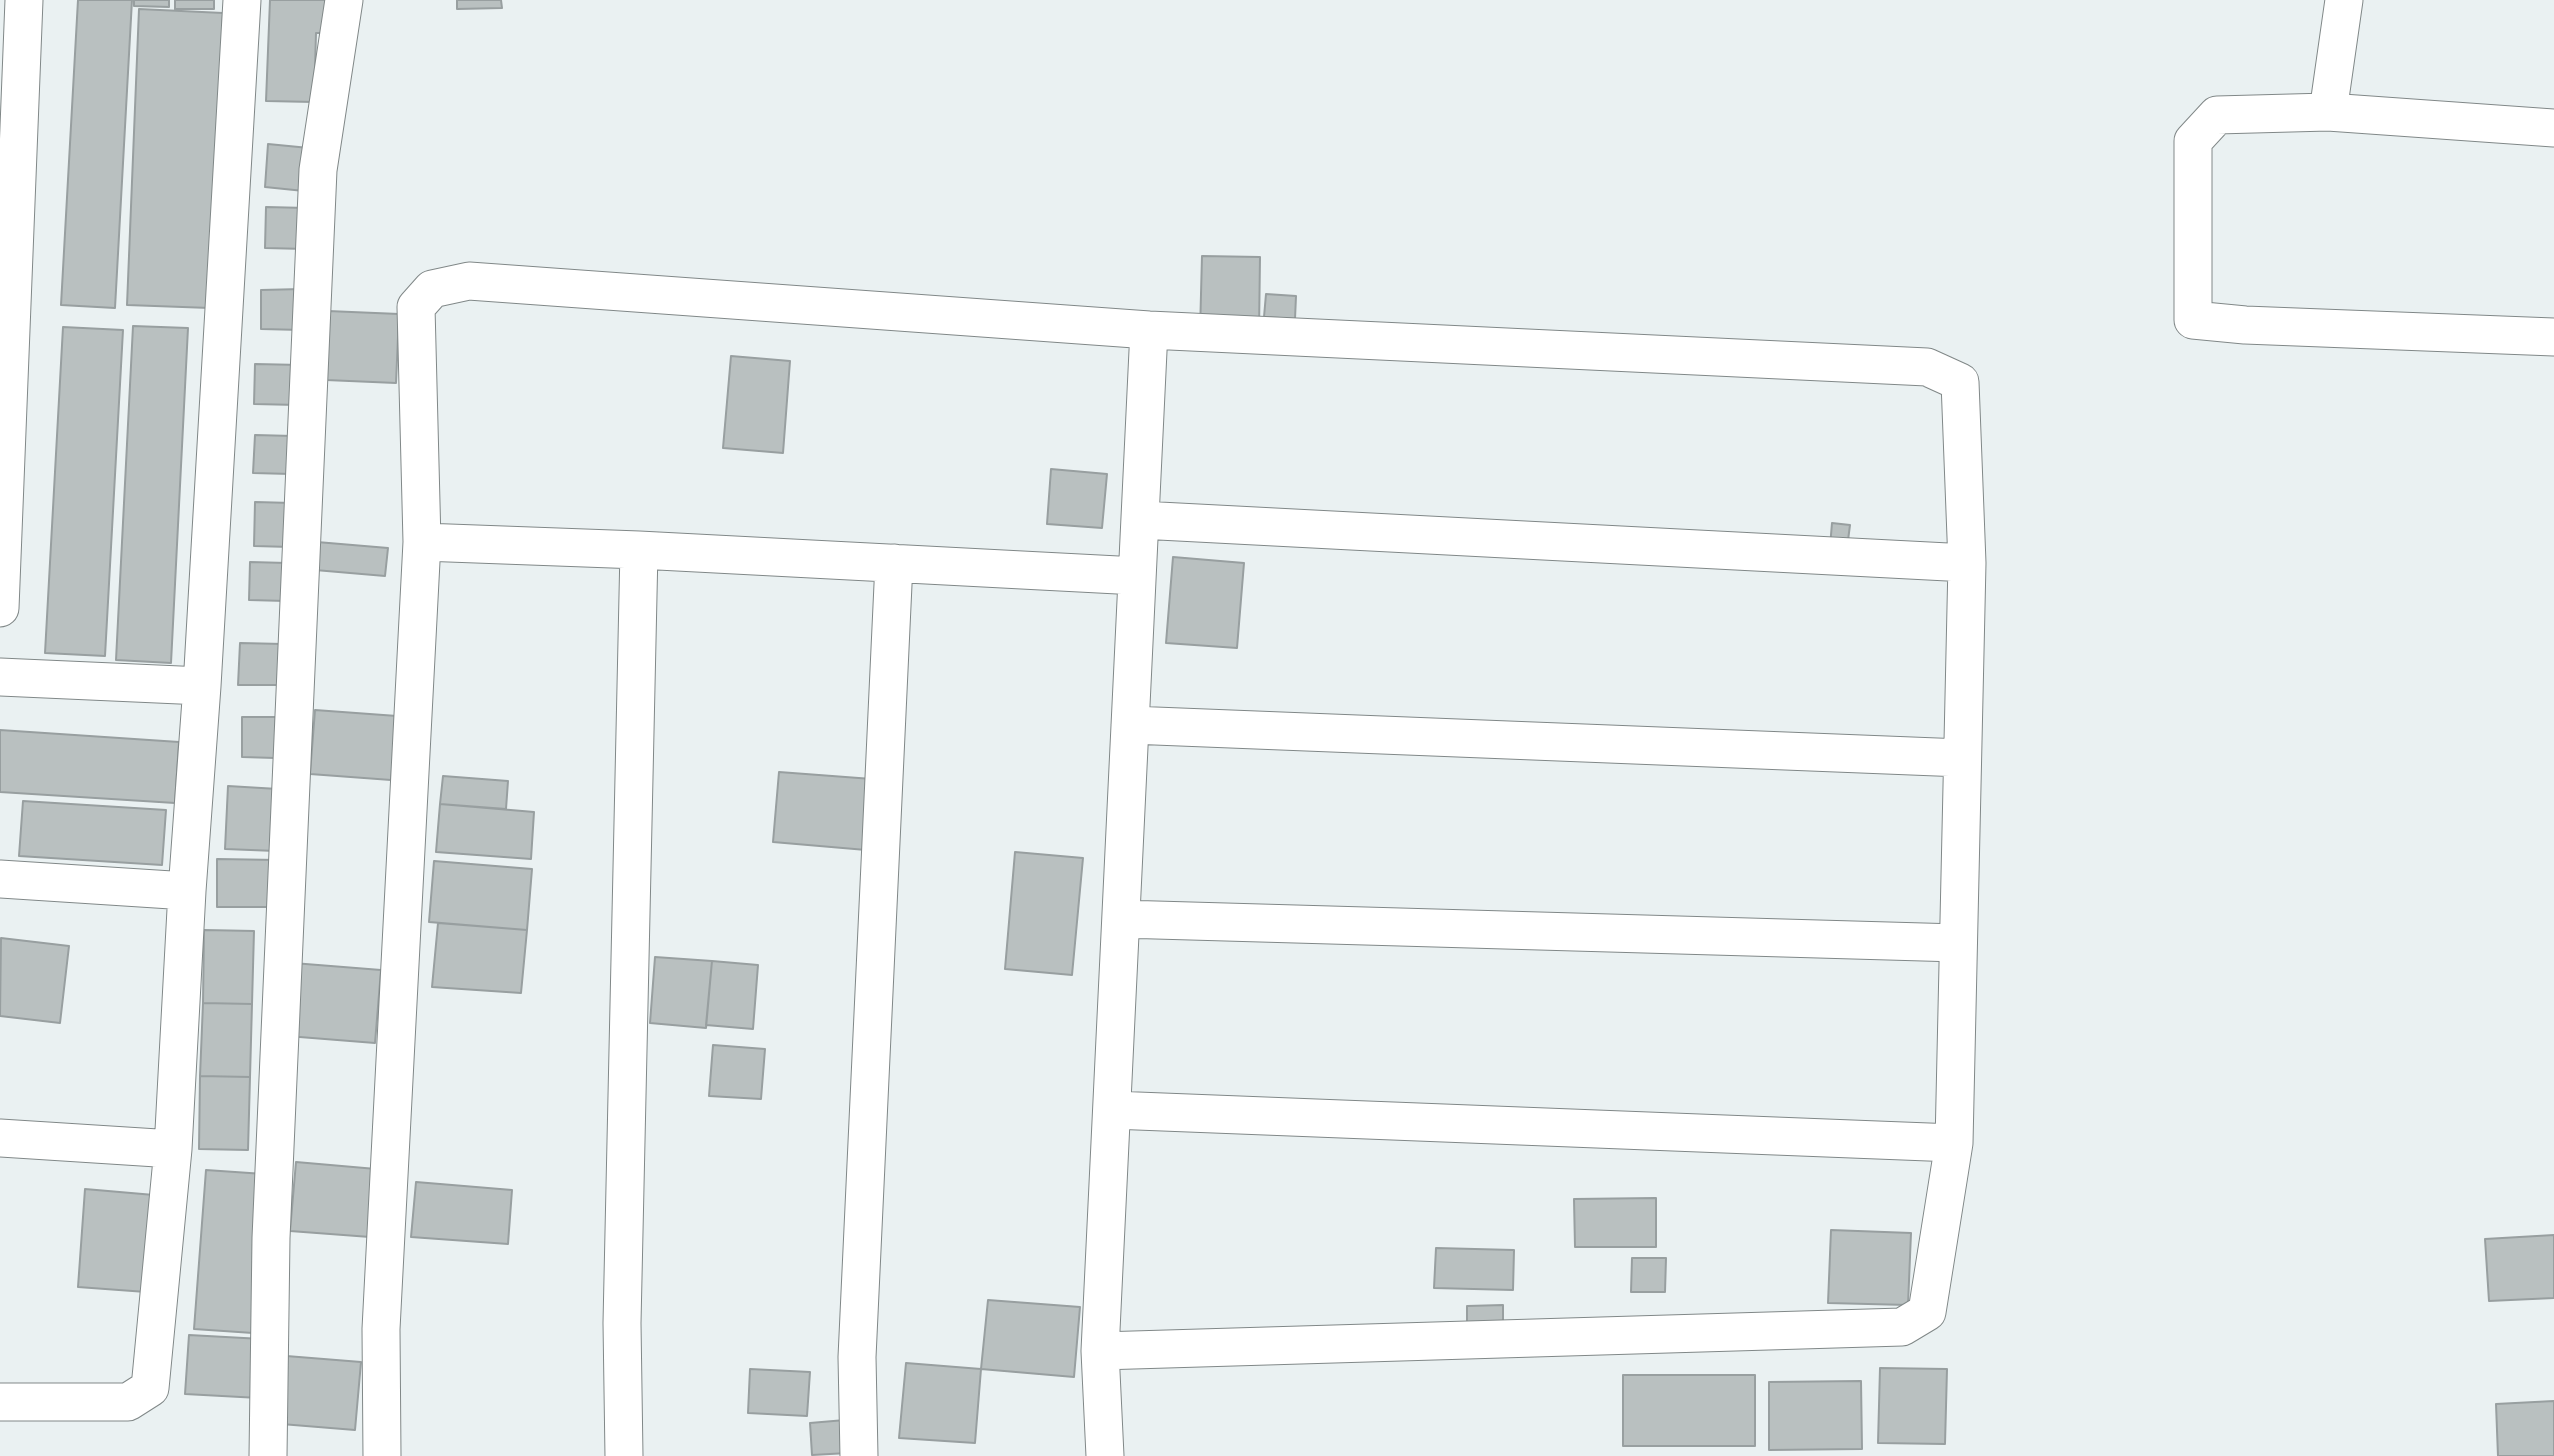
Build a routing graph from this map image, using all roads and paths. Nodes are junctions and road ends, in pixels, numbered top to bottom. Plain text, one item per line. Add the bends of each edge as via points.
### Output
1 (24, 0) edge
2 (242, 0) edge
3 (344, 0) edge
4 (2344, 0) edge
5 (2328, 112) junction
6 (2554, 128) edge
7 (1149, 330) junction
8 (2554, 337) edge
9 (1140, 520) junction
10 (422, 542) junction
11 (639, 550) junction
12 (894, 563) junction
13 (1967, 563) junction
14 (1137, 576) junction
15 (0, 608) edge
16 (0, 677) edge
17 (202, 686) junction
18 (1130, 725) junction
19 (1962, 758) junction
20 (0, 879) edge
21 (187, 891) junction
22 (1121, 919) junction
23 (1958, 943) junction
24 (1112, 1110) junction
25 (0, 1138) edge
26 (1954, 1143) junction
27 (173, 1149) junction
28 (1100, 1351) junction
29 (0, 1402) edge
30 (268, 1456) edge
31 (382, 1456) edge
32 (624, 1456) edge
33 (859, 1456) edge
34 (1105, 1456) edge

1 - 15 street
2 - 17 street
3 - 30 street via 318,170 271,1238
4 - 5 street
5 - 6 street
5 - 8 street via 2217,116 2193,141 2193,320
7 - 9 street
7 - 10 street via 469,281 432,289 416,307
7 - 13 street via 1927,367 1960,382
9 - 13 street
9 - 14 street
10 - 11 street
10 - 31 street via 381,1329
11 - 12 street
11 - 32 street via 622,1309
12 - 14 street
12 - 33 street via 857,1357
13 - 19 street
14 - 18 street
16 - 17 street
17 - 21 street
18 - 19 street
18 - 22 street
19 - 23 street
20 - 21 street
21 - 27 street
22 - 23 street
22 - 24 street
23 - 26 street
24 - 26 street
24 - 28 street
25 - 27 street
26 - 28 street via 1927,1312 1902,1327
27 - 29 street via 150,1388 128,1402
28 - 34 street

